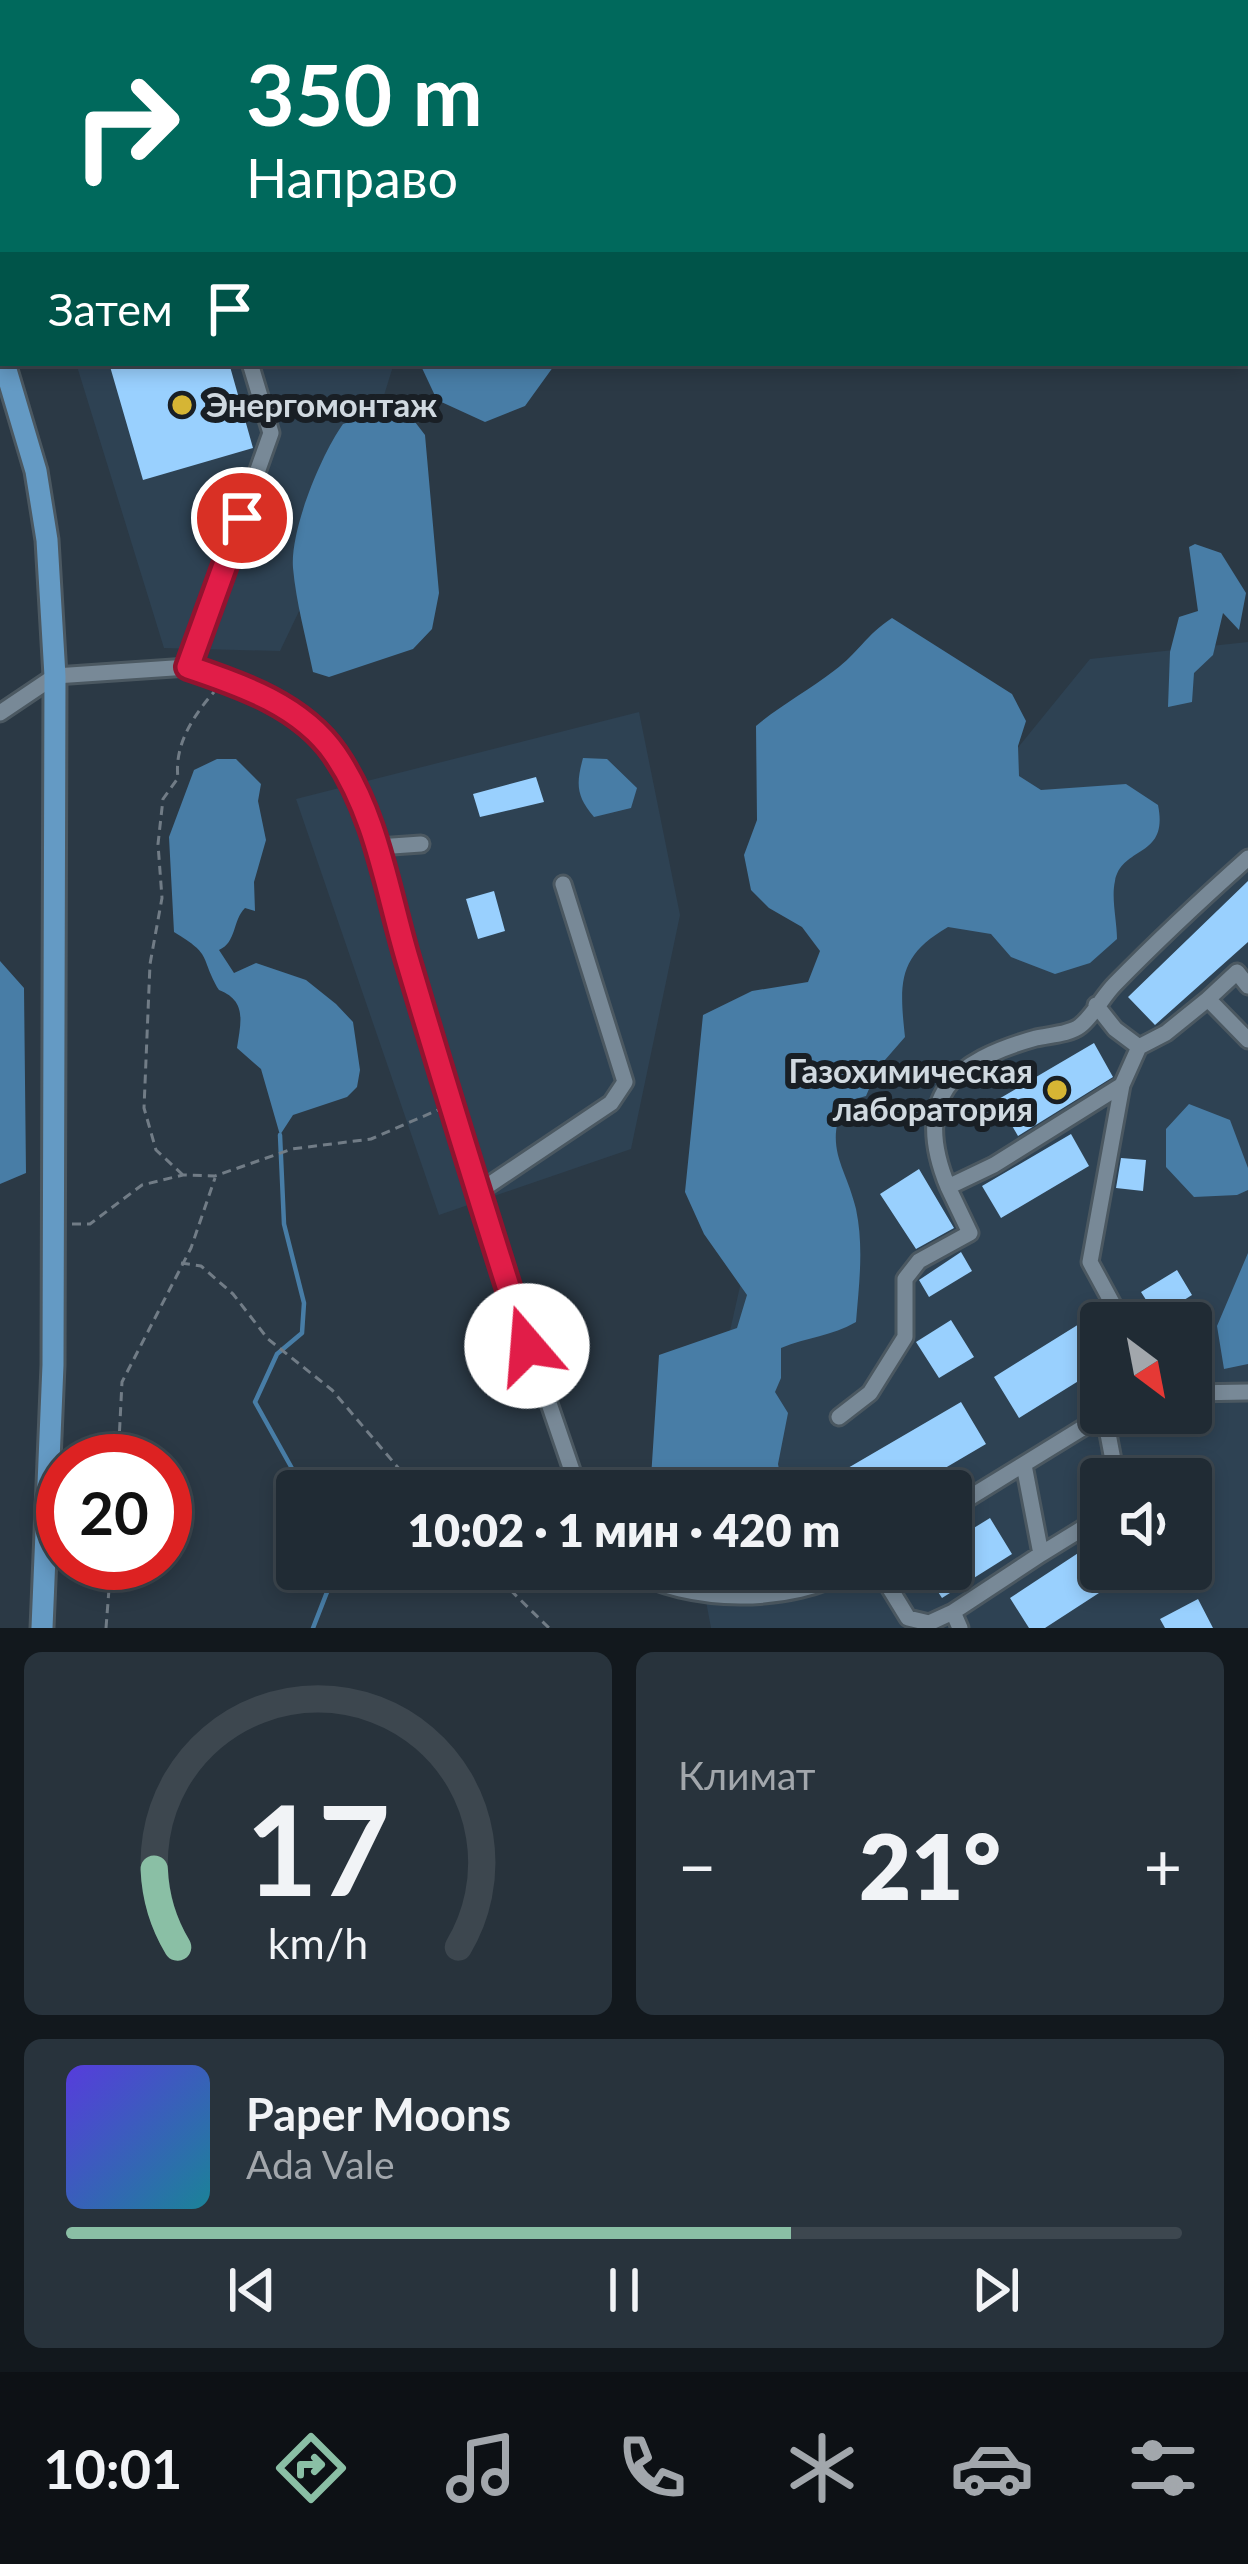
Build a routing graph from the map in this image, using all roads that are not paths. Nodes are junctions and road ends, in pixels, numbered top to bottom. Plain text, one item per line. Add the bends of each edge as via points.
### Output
1 (4, 366) edge
2 (251, 366) edge
3 (188, 667) junction
4 (55, 676) junction
5 (0, 713) edge
6 (421, 844) dead end
7 (378, 847) junction
8 (1248, 858) edge
9 (563, 884) dead end
10 (1244, 973) edge
11 (1208, 999) junction
12 (1096, 1005) junction
13 (1248, 1040) edge
14 (1139, 1046) junction
15 (1122, 1084) junction
16 (948, 1187) junction
17 (477, 1193) junction
18 (1112, 1302) edge
19 (1248, 1391) edge
20 (1212, 1392) edge
21 (839, 1417) dead end
22 (1080, 1432) edge
23 (1024, 1465) junction
24 (572, 1470) edge
25 (972, 1496) edge
26 (1080, 1529) edge
27 (1041, 1554) junction
28 (690, 1590) edge
29 (778, 1590) edge
30 (891, 1590) edge
31 (953, 1612) junction
32 (43, 1628) edge
33 (960, 1628) edge

1 - 4 main road via 36,471
2 - 3 lane via 271,433
3 - 4 lane
3 - 7 lane via 271,699 333,751
4 - 5 lane
4 - 32 main road
6 - 7 lane
7 - 17 lane
8 - 12 lane
9 - 17 lane via 625,1082 611,1103
10 - 11 lane
11 - 13 lane
11 - 14 lane
12 - 14 lane
12 - 16 lane via 1079,1028 986,1053 956,1071 939,1106 933,1152
14 - 15 lane
15 - 16 lane
15 - 18 lane via 1090,1262
16 - 21 lane via 970,1233 919,1261 905,1279 905,1337 870,1394
17 - 24 lane
19 - 20 lane
22 - 23 lane
23 - 25 lane
23 - 27 lane
26 - 27 lane
27 - 31 lane
28 - 29 lane
30 - 31 lane via 908,1618 929,1623
31 - 33 lane

